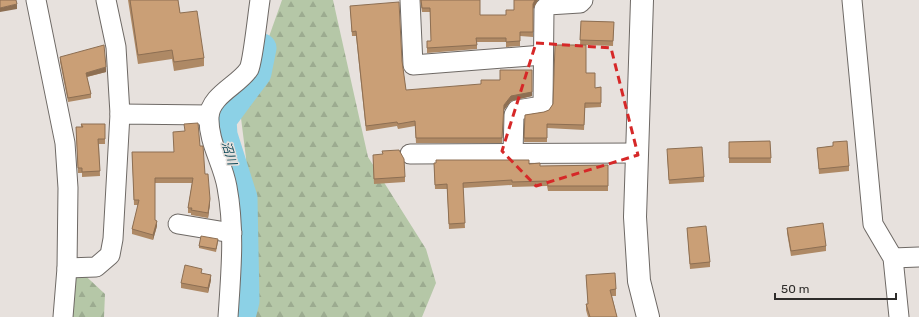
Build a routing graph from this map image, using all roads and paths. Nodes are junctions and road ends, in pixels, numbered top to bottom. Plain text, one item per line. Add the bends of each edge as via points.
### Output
1 (36, 0) edge
2 (106, 0) edge
3 (260, 0) edge
4 (410, 0) edge
5 (583, 0) edge
6 (642, 0) edge
7 (852, 0) edge
8 (543, 55) junction
9 (120, 114) junction
10 (209, 115) junction
11 (638, 152) junction
12 (410, 154) dead end
13 (512, 154) junction
14 (178, 224) dead end
15 (232, 233) junction
16 (919, 257) edge
17 (893, 258) junction
18 (67, 268) junction
19 (63, 317) edge
20 (228, 317) edge
21 (648, 317) edge
22 (898, 317) edge

1 - 18 street via 65,142 68,188
2 - 9 street via 116,47
3 - 10 street via 249,68 216,101
4 - 8 street via 413,65
5 - 8 street via 580,3 548,5 544,9
6 - 11 street
7 - 17 street via 873,224
8 - 13 street via 543,104 517,110 514,115
9 - 10 street
9 - 18 street via 114,239 110,255 96,267
10 - 15 street via 210,135 227,186
11 - 13 street
11 - 21 street via 635,217 639,280
12 - 13 street
14 - 15 street
15 - 20 street
16 - 17 street
17 - 22 street
18 - 19 street

